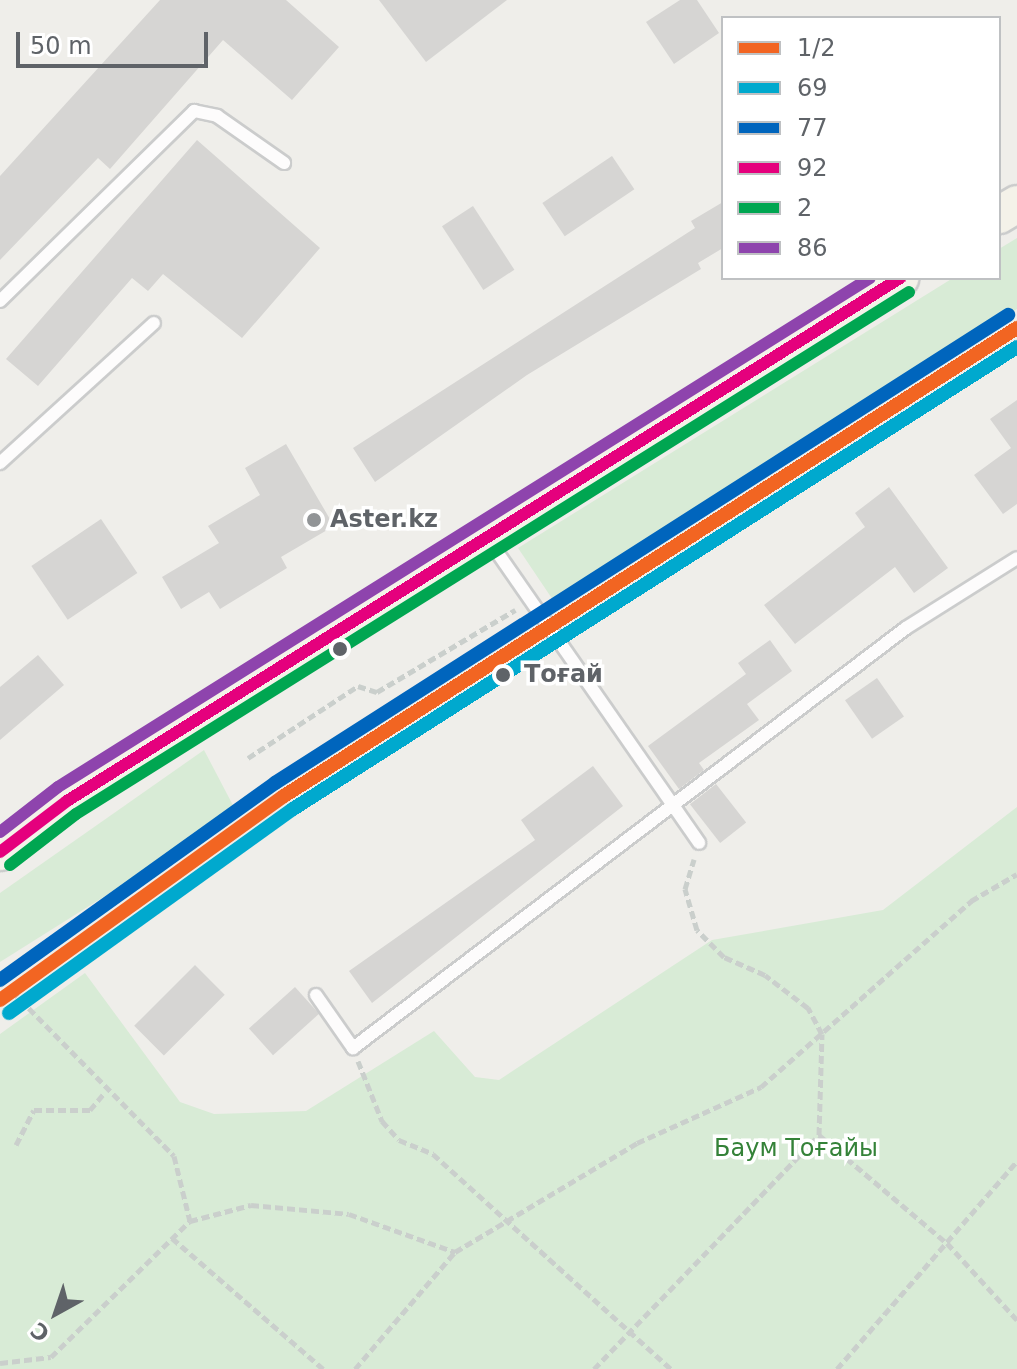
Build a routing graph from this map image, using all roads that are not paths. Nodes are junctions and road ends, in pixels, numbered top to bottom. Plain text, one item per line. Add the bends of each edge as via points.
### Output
1 (284, 163) dead end
2 (897, 280) edge
3 (0, 301) edge
4 (154, 323) dead end
5 (0, 463) edge
6 (488, 539) junction
7 (1017, 558) edge
8 (673, 807) junction
9 (699, 843) road end
10 (0, 852) edge
11 (316, 995) dead end

1 - 3 lane via 217,116 194,111
2 - 6 main road
4 - 5 lane
6 - 8 lane
6 - 10 main road via 67,801
7 - 8 lane via 906,628
8 - 9 lane
8 - 11 lane via 353,1048

